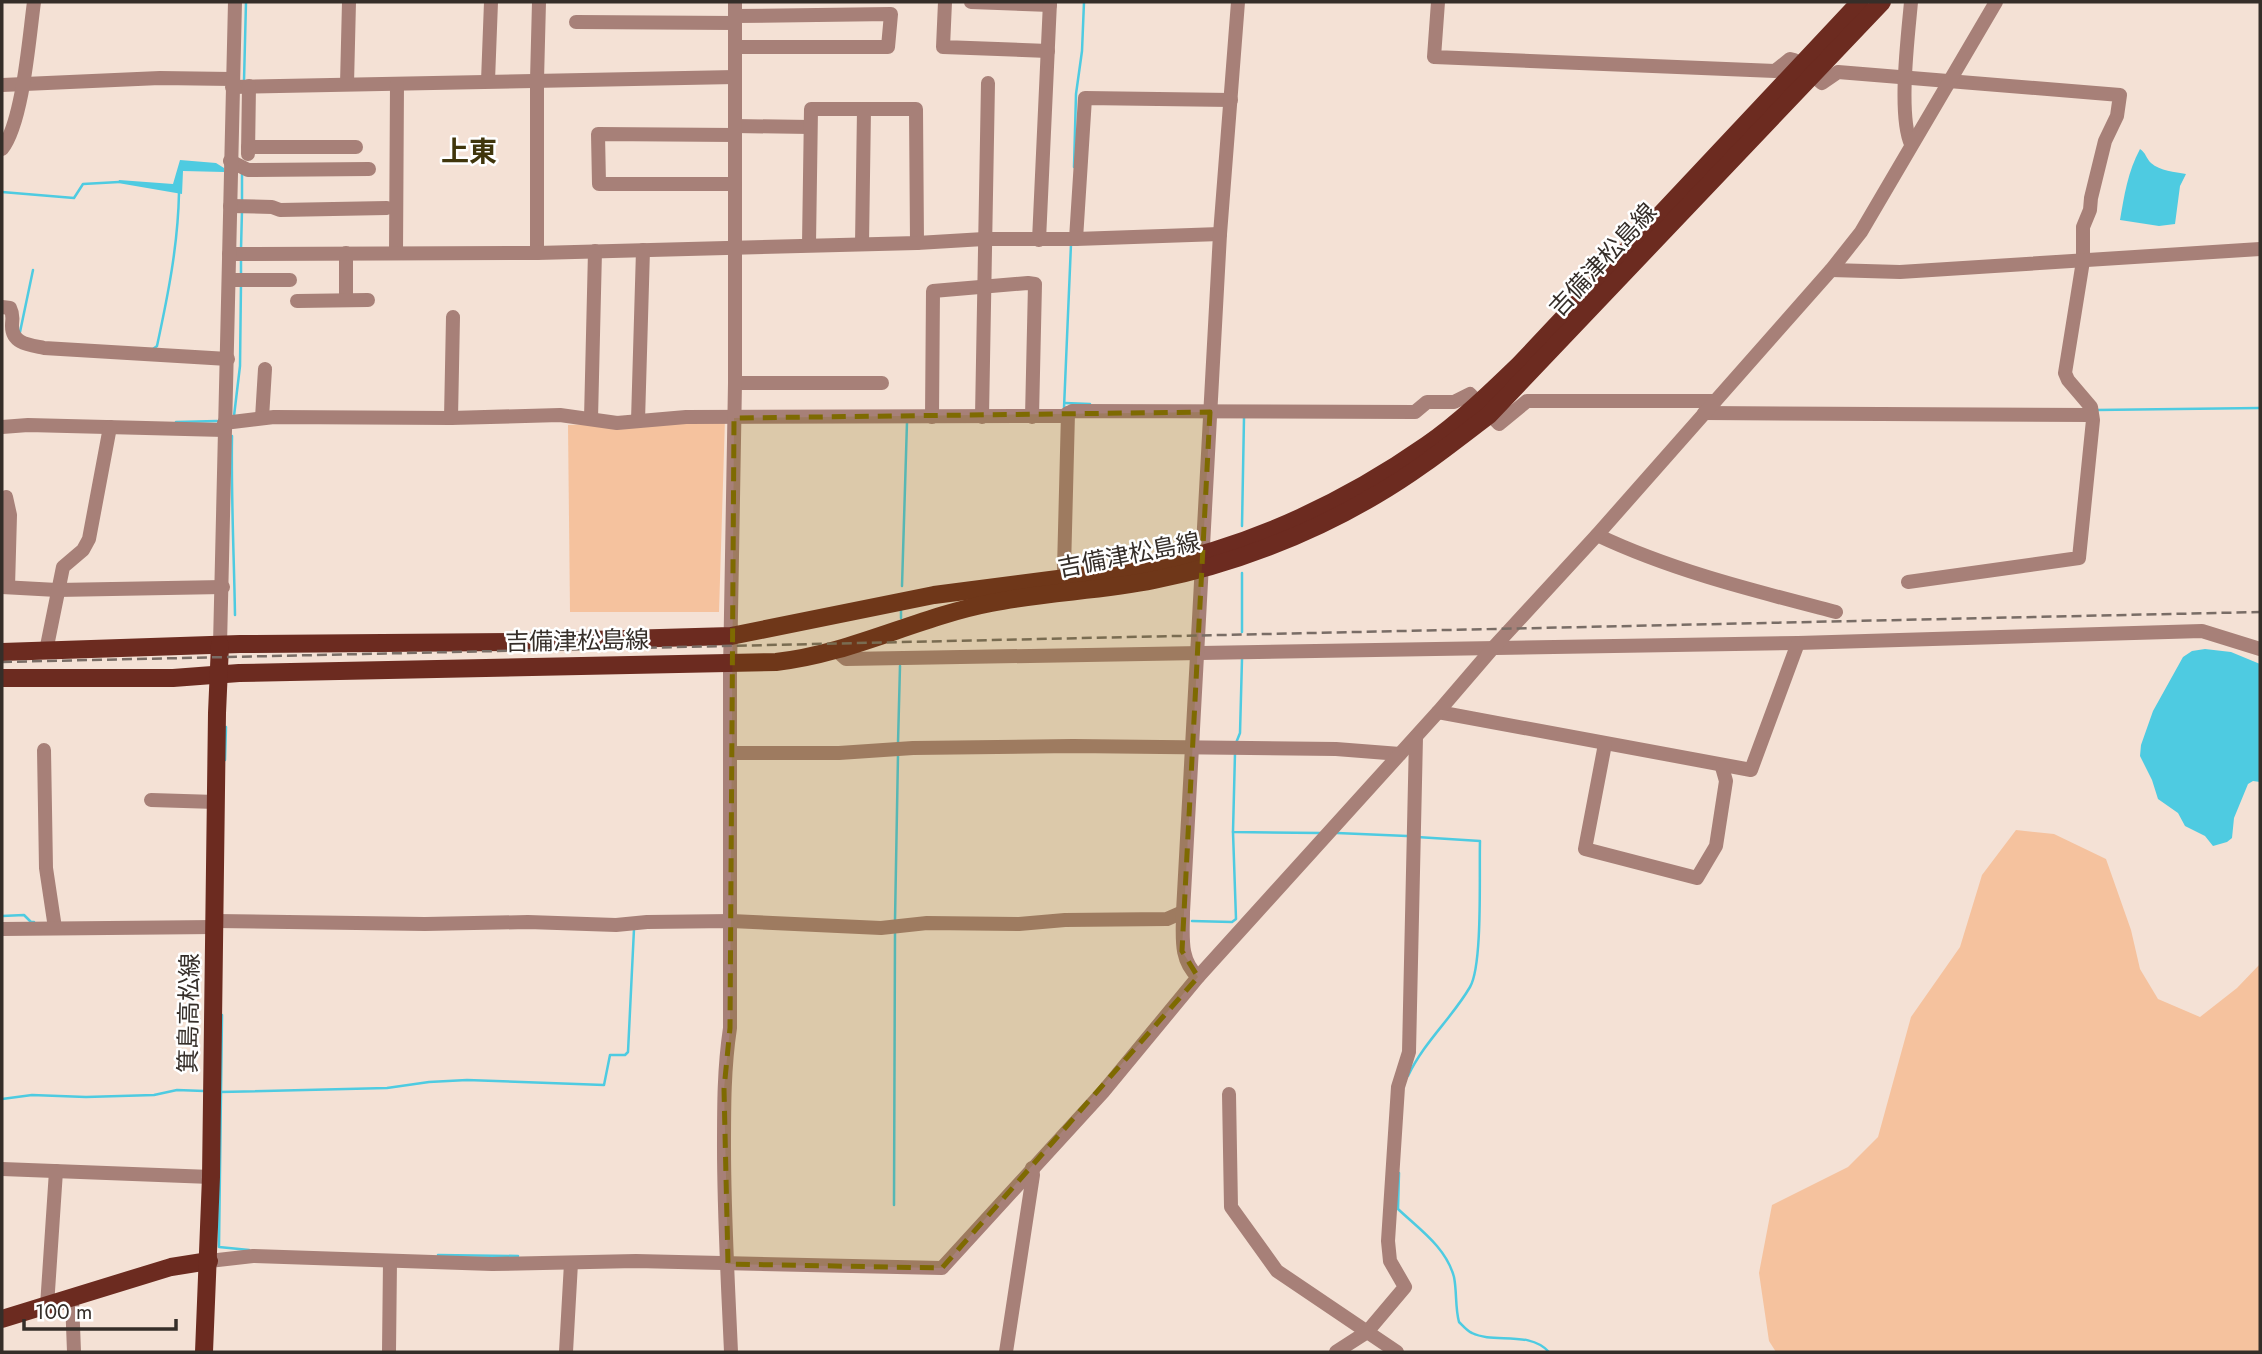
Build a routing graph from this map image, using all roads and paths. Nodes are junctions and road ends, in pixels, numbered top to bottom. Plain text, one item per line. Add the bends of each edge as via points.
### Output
1 (34, 2) edge
2 (235, 2) edge
3 (349, 2) edge
4 (491, 2) edge
5 (539, 2) edge
6 (945, 2) edge
7 (971, 2) edge
8 (1238, 2) edge
9 (1438, 2) edge
10 (1860, 2) edge
11 (1882, 2) edge
12 (1911, 2) edge
13 (1996, 2) edge
14 (1050, 4) edge
15 (735, 13) edge
16 (576, 22) dead end
17 (735, 47) junction
18 (1048, 51) junction
19 (1806, 70) junction
20 (735, 78) junction
21 (1906, 78) junction
22 (1950, 79) junction
23 (537, 80) junction
24 (488, 81) junction
25 (988, 83) dead end
26 (347, 84) junction
27 (397, 84) junction
28 (2, 85) edge
29 (23, 85) junction
30 (240, 85) junction
31 (1231, 100) junction
32 (864, 109) junction
33 (810, 127) junction
34 (735, 130) junction
35 (1911, 144) junction
36 (248, 147) junction
37 (356, 147) dead end
38 (2, 149) edge
39 (241, 166) junction
40 (369, 169) dead end
41 (735, 184) junction
42 (238, 206) junction
43 (387, 208) dead end
44 (1220, 234) junction
45 (984, 239) junction
46 (1072, 239) junction
47 (1039, 240) junction
48 (918, 243) junction
49 (809, 244) junction
50 (862, 244) junction
51 (736, 246) junction
52 (2260, 248) edge
53 (643, 250) junction
54 (596, 251) junction
55 (346, 253) junction
56 (396, 253) junction
57 (537, 253) junction
58 (237, 254) junction
59 (2083, 261) junction
60 (1831, 270) junction
61 (237, 280) junction
62 (290, 280) dead end
63 (984, 286) junction
64 (346, 300) junction
65 (368, 300) dead end
66 (297, 301) dead end
67 (2, 307) edge
68 (453, 317) dead end
69 (228, 359) junction
70 (265, 369) dead end
71 (735, 383) junction
72 (882, 383) dead end
73 (1709, 407) junction
74 (1211, 408) junction
75 (1484, 409) junction
76 (2091, 411) junction
77 (1032, 413) junction
78 (1068, 413) junction
79 (932, 414) junction
80 (982, 414) junction
81 (451, 415) junction
82 (735, 415) junction
83 (262, 416) junction
84 (591, 416) junction
85 (639, 418) junction
86 (224, 426) junction
87 (2, 427) edge
88 (110, 427) junction
89 (6, 497) dead end
90 (1597, 536) junction
91 (1203, 561) junction
92 (1064, 569) dead end
93 (1908, 582) dead end
94 (5, 587) edge
95 (223, 587) junction
96 (57, 590) junction
97 (1836, 612) dead end
98 (732, 636) junction
99 (1798, 643) junction
100 (220, 645) junction
101 (1493, 648) junction
102 (2260, 649) edge
103 (836, 650) junction
104 (46, 651) junction
105 (2, 652) edge
106 (1198, 653) junction
107 (730, 662) junction
108 (219, 675) junction
109 (2, 678) edge
110 (1438, 712) junction
111 (1416, 737) junction
112 (1605, 744) junction
113 (1191, 748) junction
114 (44, 750) dead end
115 (731, 753) junction
116 (1400, 754) junction
117 (1722, 767) junction
118 (150, 800) dead end
119 (216, 802) junction
120 (1183, 912) junction
121 (731, 921) junction
122 (219, 922) junction
123 (54, 924) junction
124 (2, 929) edge
125 (1198, 977) junction
126 (1229, 1094) dead end
127 (1032, 1168) junction
128 (2, 1169) edge
129 (56, 1171) junction
130 (211, 1177) junction
131 (209, 1261) junction
132 (390, 1261) junction
133 (572, 1263) junction
134 (728, 1264) junction
135 (72, 1299) junction
136 (47, 1306) junction
137 (2, 1319) edge
138 (1367, 1332) junction
139 (74, 1352) edge
140 (204, 1352) edge
141 (389, 1352) edge
142 (566, 1352) edge
143 (731, 1352) edge
144 (1006, 1352) edge
145 (1336, 1352) edge
146 (1397, 1352) edge

1 - 29 street
2 - 30 street
3 - 26 street
4 - 24 street
5 - 23 street
6 - 18 street via 943,47
7 - 14 street
8 - 31 street
9 - 19 street via 1434,57 1775,71 1790,59
10 - 19 main road, 吉備津松島線
11 - 19 main road, 吉備津松島線
12 - 21 street
13 - 22 street
14 - 18 street
15 - 16 street
15 - 17 street
15 - 17 street via 891,14 888,47
17 - 20 street
18 - 47 street
19 - 21 street via 1822,83 1838,72
19 - 75 main road, 吉備津松島線 via 1519,365
20 - 23 street
20 - 34 street
21 - 22 street
21 - 35 street via 1906,133
22 - 35 street
22 - 59 street via 2120,95 2083,227
23 - 24 street
23 - 57 street
24 - 27 street
25 - 45 street
26 - 27 street
26 - 30 street
27 - 56 street
28 - 29 street
29 - 30 street via 160,78
29 - 38 street
30 - 36 street
30 - 39 street
31 - 44 street
31 - 46 street via 1085,98
32 - 33 street via 811,109
32 - 48 street via 916,109
32 - 50 street
33 - 34 street
33 - 49 street
34 - 41 street
34 - 41 street via 598,134 599,184
35 - 60 street via 1861,232
36 - 37 street
36 - 39 street
39 - 40 street
39 - 42 street
41 - 51 street
42 - 43 street
42 - 58 street
44 - 46 street
44 - 74 street
45 - 47 street
45 - 48 street
45 - 63 street
46 - 47 street
48 - 50 street
49 - 50 street
49 - 51 street
51 - 53 street
51 - 71 street
52 - 59 street
53 - 54 street
53 - 85 street
54 - 57 street
54 - 84 street
55 - 56 street
55 - 58 street
55 - 64 street
56 - 57 street
58 - 61 street
59 - 60 street via 1900,272
59 - 76 street via 2066,373
60 - 73 street
61 - 62 street
61 - 69 street
63 - 77 street via 1035,284
63 - 79 street via 933,291
63 - 80 street
64 - 65 street
64 - 66 street
67 - 69 street via 14,316 12,329 21,343
68 - 81 street
69 - 86 street
70 - 83 street
71 - 72 street
71 - 82 street
73 - 75 street via 1527,401 1500,424
73 - 76 street
73 - 90 street
74 - 75 street via 1415,412 1427,402 1454,402 1470,394
74 - 78 street
74 - 91 street
75 - 91 main road, 吉備津松島線 via 1323,508
76 - 93 street via 2079,558
77 - 78 street
77 - 80 street
78 - 92 street
79 - 80 street
79 - 82 street
81 - 83 street
81 - 84 street
82 - 85 street
82 - 98 street
83 - 86 street
84 - 85 street via 617,423
86 - 88 street
86 - 95 street
87 - 88 street
88 - 96 street via 89,538 83,550 63,567
89 - 94 street via 10,515
90 - 97 street via 1740,587
90 - 101 street
91 - 98 main road, 吉備津松島線 via 934,595
91 - 103 main road, 吉備津松島線 via 1152,581 991,603
91 - 106 street
94 - 96 street
95 - 96 street
95 - 100 street
96 - 104 street
98 - 100 main road, 吉備津松島線
98 - 107 street
99 - 101 street
99 - 102 street via 2202,631
99 - 117 street via 1751,770
100 - 104 main road
100 - 108 main road, 箕島高松線
101 - 106 street
101 - 110 street
103 - 106 street via 846,659
103 - 107 main road, 吉備津松島線 via 789,660
104 - 105 main road
106 - 113 street
107 - 108 main road, 吉備津松島線
107 - 115 street
108 - 109 main road
108 - 119 main road, 箕島高松線
110 - 111 street
110 - 112 street
111 - 116 street
111 - 138 street via 1409,1052 1398,1087 1388,1241 1390,1261 1405,1287
112 - 117 street
112 - 117 street via 1585,849 1697,877 1716,846 1726,781
113 - 115 street
113 - 116 street via 1336,748
113 - 120 street
114 - 123 street via 46,869
115 - 121 street
116 - 125 street
118 - 119 street
119 - 122 main road, 箕島高松線
120 - 121 street via 1167,919 927,922 881,928
120 - 125 street via 1182,951 1188,968
121 - 122 street via 617,925
121 - 134 street via 724,1089
122 - 123 street
122 - 130 main road, 箕島高松線
123 - 124 street
125 - 127 street via 1103,1092
126 - 138 street via 1231,1207 1277,1271
127 - 134 street via 942,1268
127 - 144 street
128 - 129 street
129 - 130 street
129 - 136 street
130 - 131 main road, 箕島高松線
131 - 132 street via 253,1256
131 - 135 main road via 171,1267
131 - 140 main road, 箕島高松線
132 - 133 street
132 - 141 street
133 - 134 street
133 - 142 street
134 - 143 street
135 - 136 main road
135 - 139 street
136 - 137 main road
138 - 145 street
138 - 146 street

